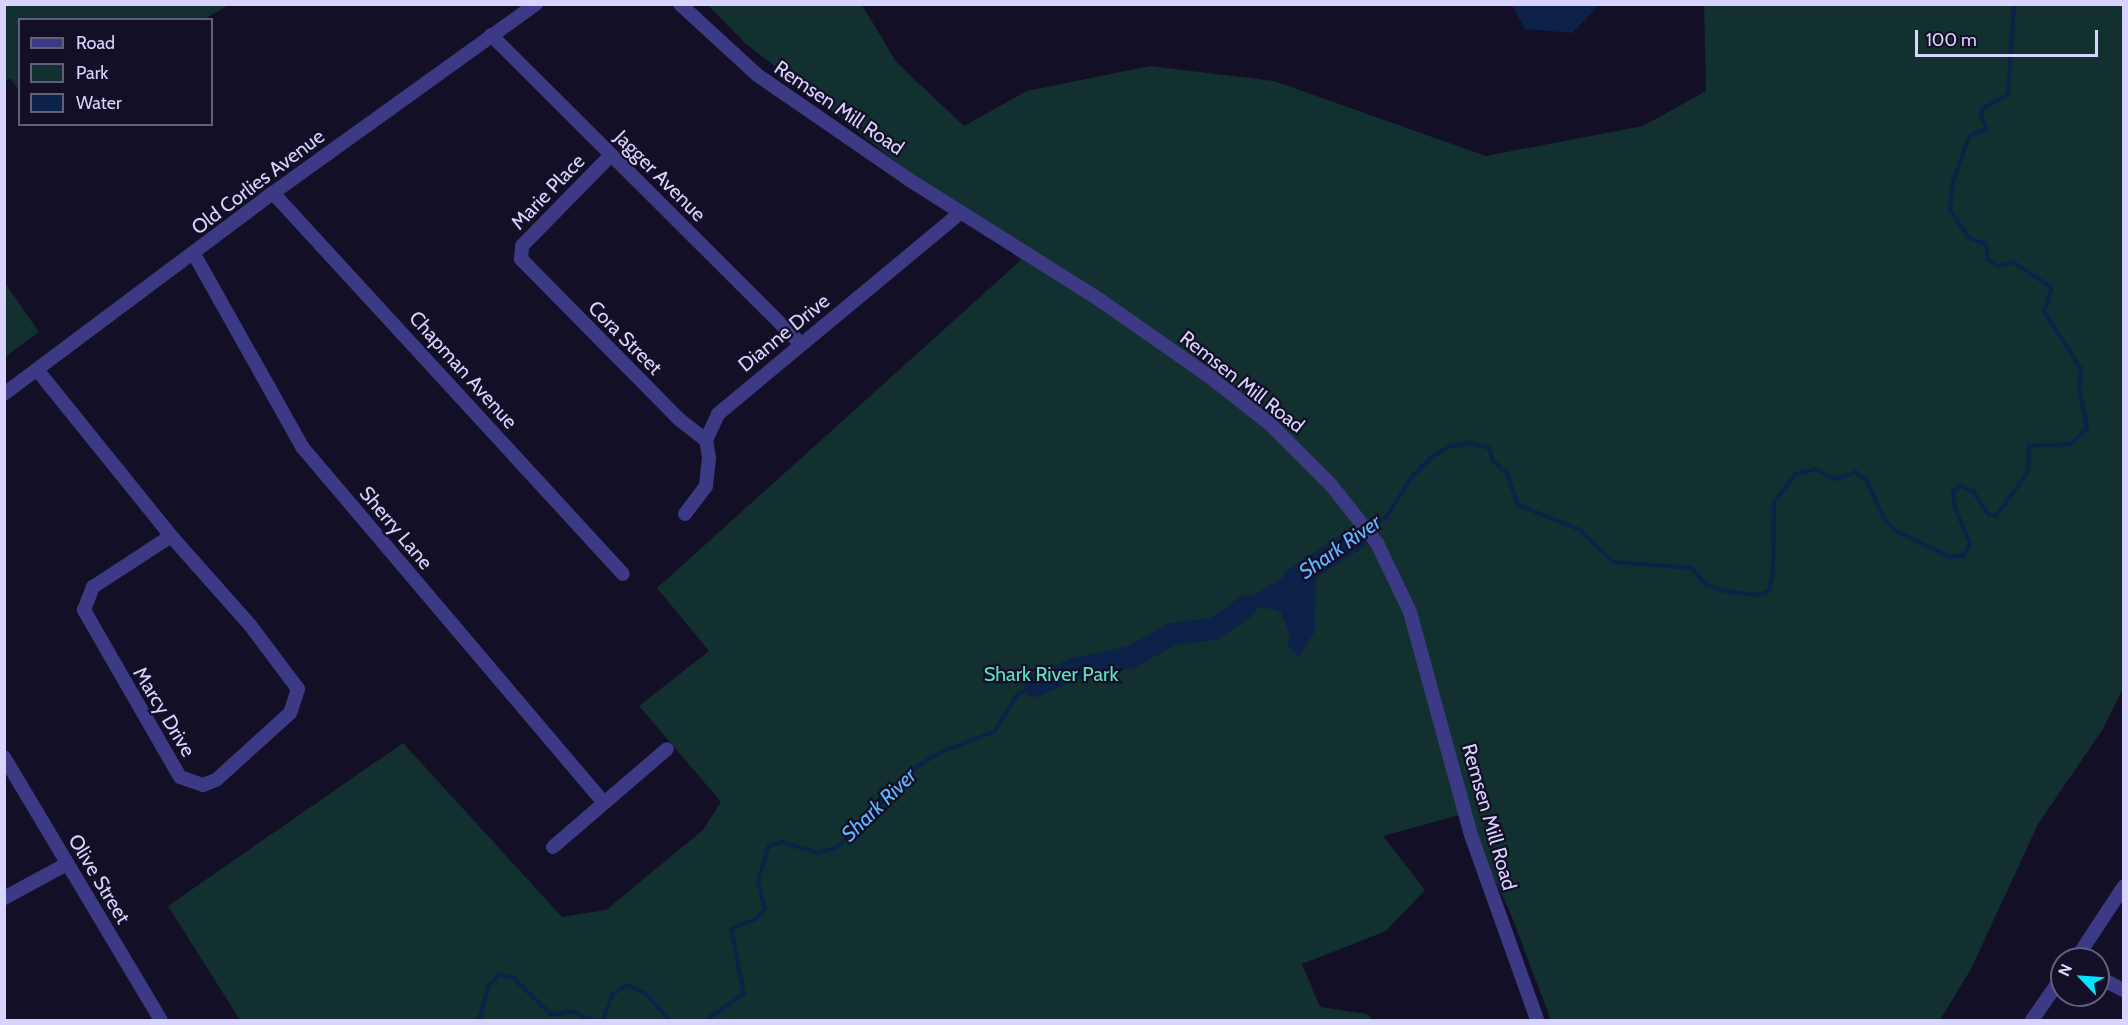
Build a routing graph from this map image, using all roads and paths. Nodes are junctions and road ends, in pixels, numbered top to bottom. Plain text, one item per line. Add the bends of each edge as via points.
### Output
1 (536, 4) edge
2 (680, 4) edge
3 (491, 35) junction
4 (611, 155) junction
5 (273, 193) junction
6 (961, 212) junction
7 (194, 254) junction
8 (521, 259) joint
9 (801, 344) junction
10 (38, 371) junction
11 (4, 394) edge
12 (706, 440) junction
13 (685, 514) dead end
14 (171, 536) junction
15 (623, 574) dead end
16 (667, 749) dead end
17 (4, 757) edge
18 (604, 803) junction
19 (553, 847) dead end
20 (67, 864) junction
21 (2124, 886) edge
22 (4, 898) edge
23 (2084, 947) edge
24 (2110, 983) edge
25 (2124, 990) edge
26 (2050, 994) edge
27 (160, 1020) edge
28 (1537, 1020) edge
29 (2032, 1020) edge

1 - 3 street, Old Corlies Avenue
2 - 6 street, Remsen Mill Road via 756,74
3 - 4 street, Jagger Avenue
3 - 5 street, Old Corlies Avenue
4 - 8 street, Marie Place via 522,246
4 - 9 street, Jagger Avenue
5 - 7 street, Old Corlies Avenue
5 - 15 street, Chapman Avenue
6 - 9 street, Dianne Drive
6 - 28 street, Remsen Mill Road via 1100,300 1245,404 1301,454 1377,543 1416,630 1472,838
7 - 10 street, Old Corlies Avenue
7 - 18 street, Sherry Lane via 303,448
8 - 12 street, Cora Street via 680,420
9 - 12 street, Dianne Drive via 718,414
10 - 11 street, Old Corlies Avenue
10 - 14 street, Marcy Drive
12 - 13 street via 709,475 700,497
14 - 14 street, Marcy Drive via 250,625 298,689 290,713 216,780 204,785 180,777 84,610 93,587
16 - 18 street
17 - 20 street, Olive Street
18 - 19 street
20 - 22 street
20 - 27 street, Olive Street
21 - 23 street
24 - 25 street
26 - 29 street

